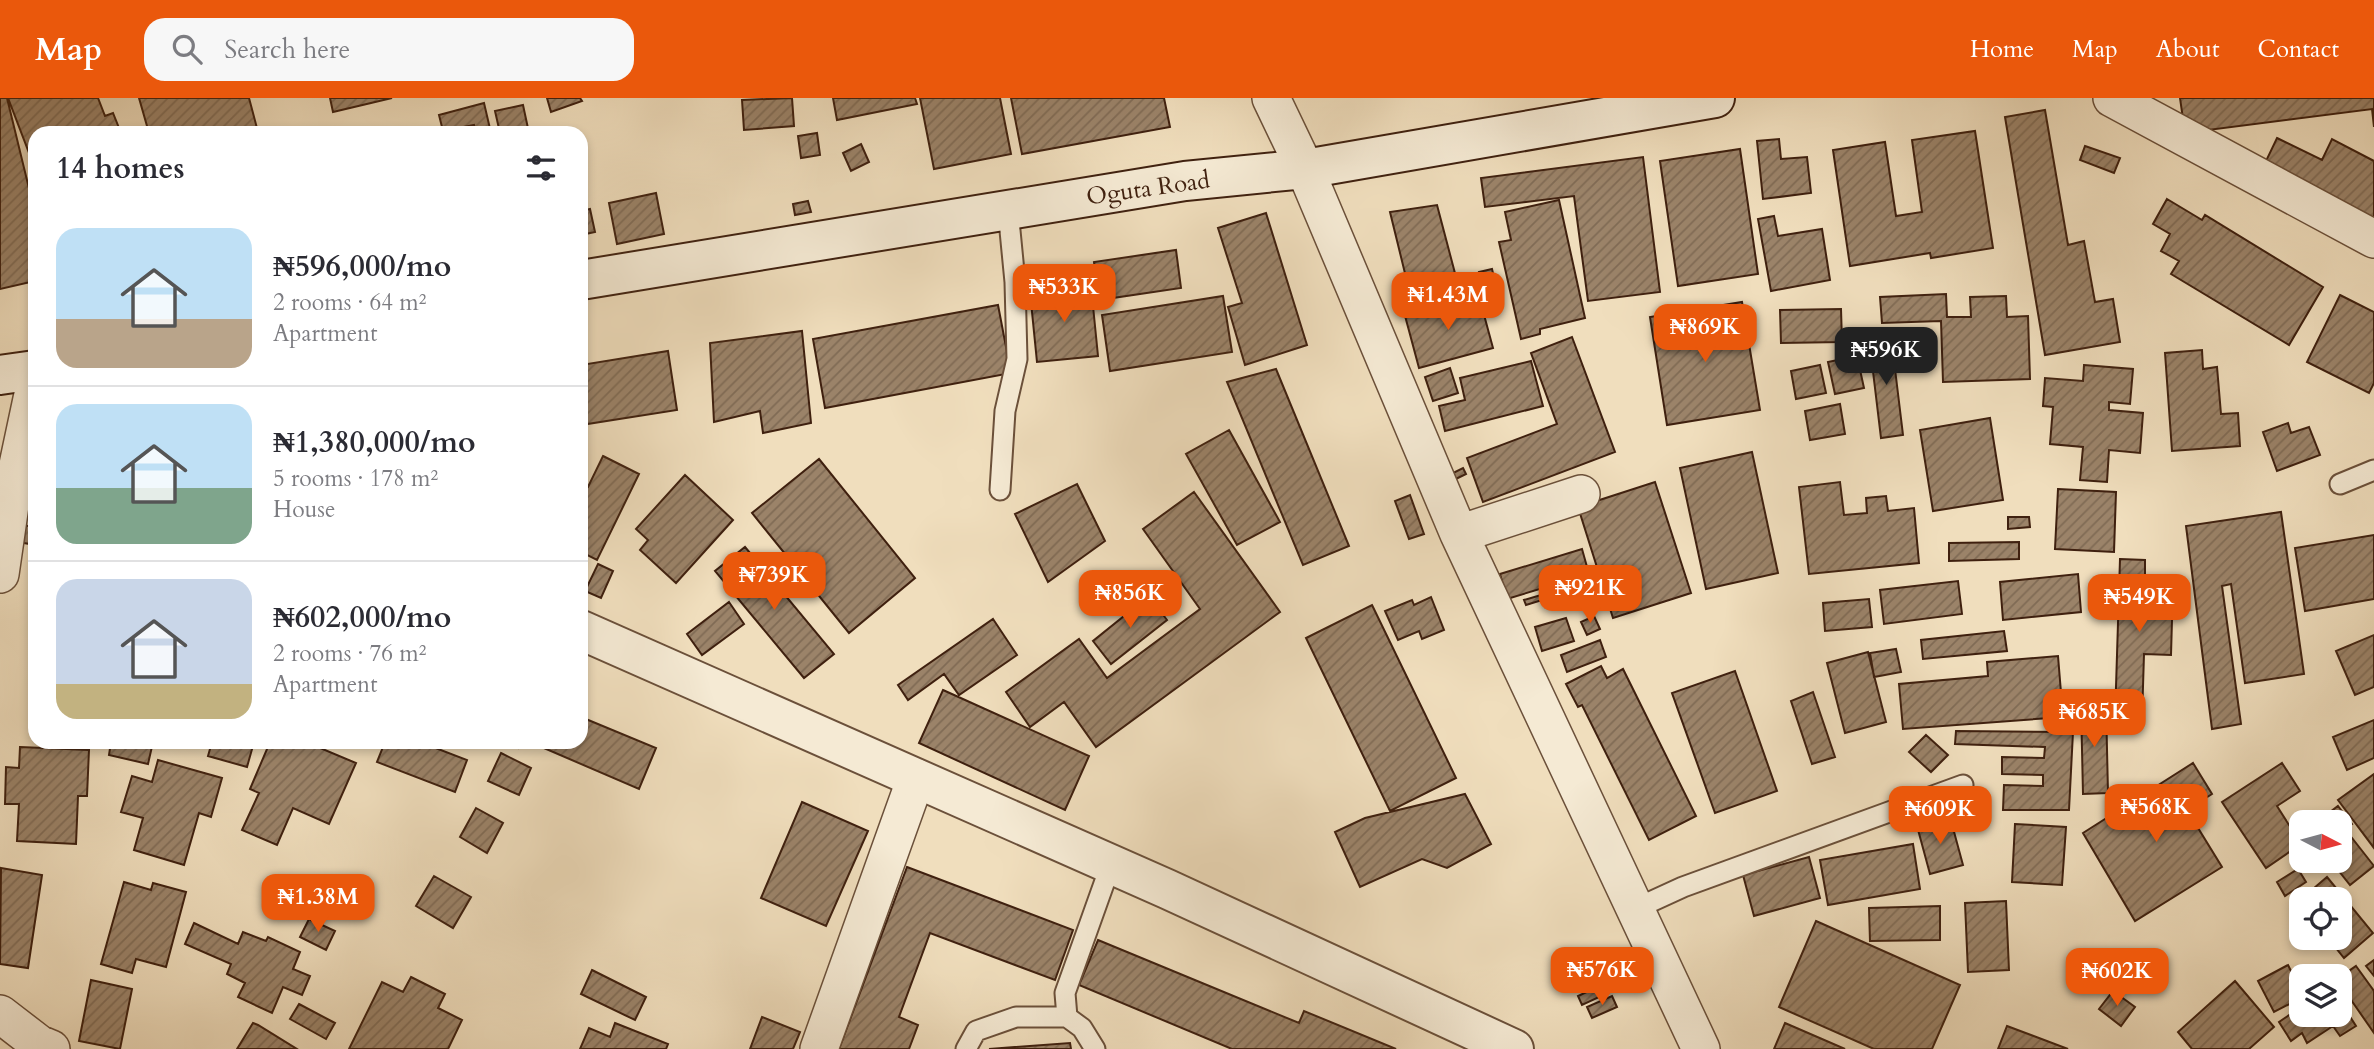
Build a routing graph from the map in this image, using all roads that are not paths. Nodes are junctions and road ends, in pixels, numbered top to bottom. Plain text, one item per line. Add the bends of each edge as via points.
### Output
1 (1271, 98) edge
2 (1715, 98) edge
3 (2112, 98) edge
4 (1305, 169) junction
5 (1008, 210) junction
6 (2374, 239) edge
7 (588, 280) edge
8 (28, 371) edge
9 (0, 375) edge
10 (28, 418) edge
11 (2374, 470) edge
12 (2340, 484) dead end
13 (1000, 490) dead end
14 (1581, 494) dead end
15 (1459, 534) junction
16 (0, 574) edge
17 (588, 633) edge
18 (916, 778) junction
19 (1963, 785) dead end
20 (1111, 864) junction
21 (1635, 909) junction
22 (0, 1014) edge
23 (1067, 1017) junction
24 (51, 1049) edge
25 (819, 1049) edge
26 (966, 1049) edge
27 (1095, 1049) edge
28 (1514, 1049) edge
29 (1701, 1049) edge

1 - 4 street
2 - 4 main road, Oguta Road
3 - 6 street
4 - 5 main road, Oguta Road via 1185,181
4 - 15 street
5 - 7 main road, Oguta Road
5 - 13 lane via 1017,359 1005,411
8 - 9 main road
10 - 16 street
11 - 12 lane
14 - 15 street
15 - 21 street
17 - 18 main road
18 - 20 main road
18 - 25 street
19 - 21 lane via 1683,887
20 - 23 lane via 1065,993
20 - 28 main road
21 - 29 street
22 - 24 street
23 - 26 lane via 1016,1017 975,1031
23 - 27 lane via 1082,1028

